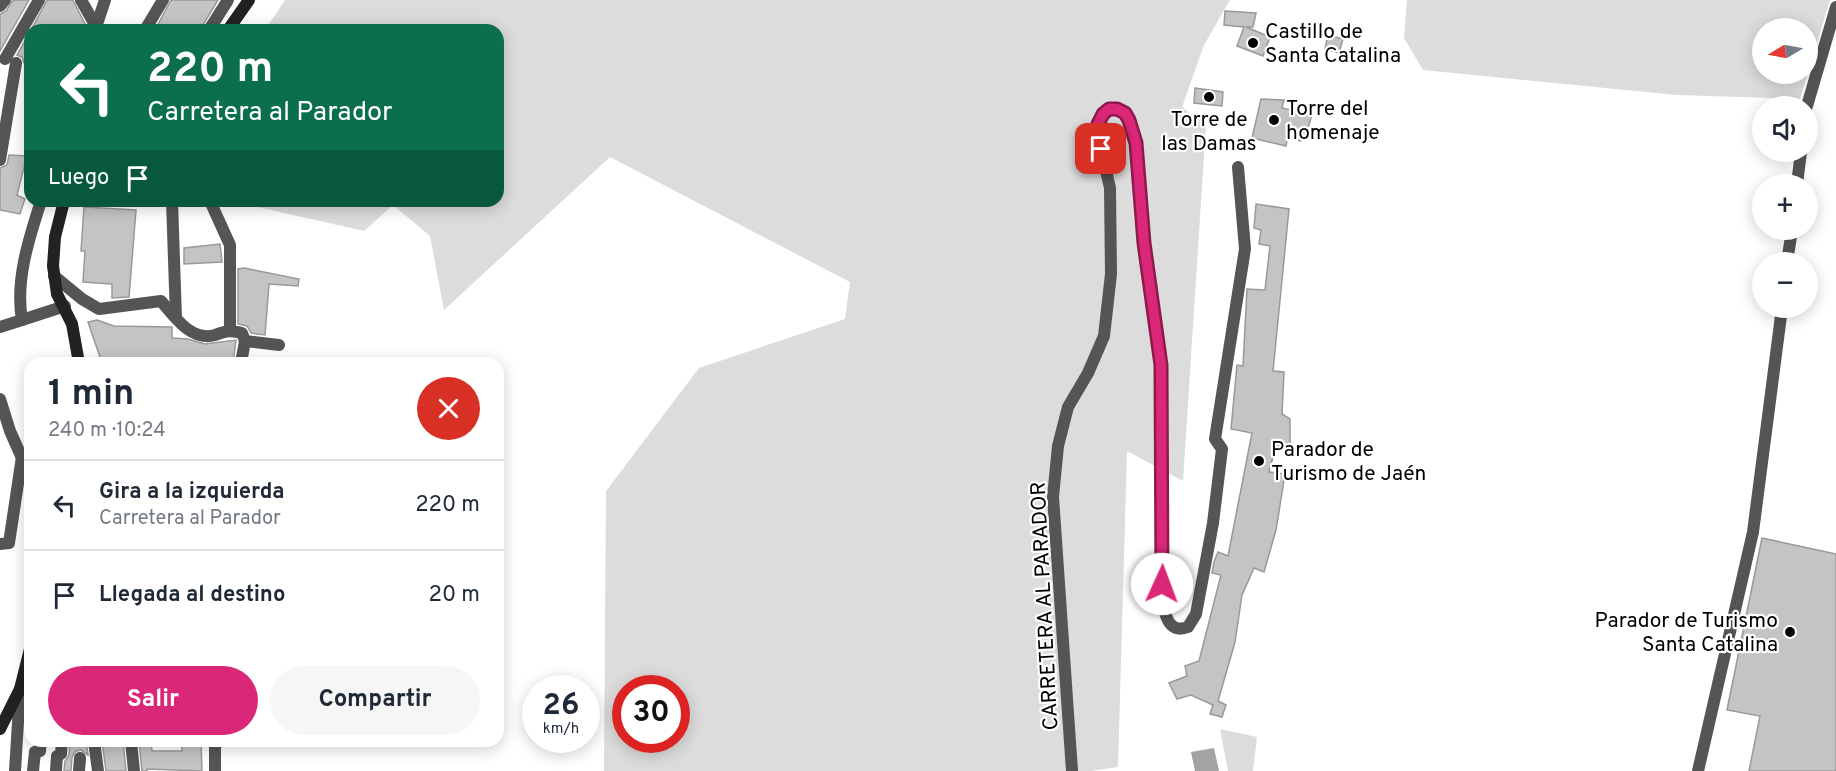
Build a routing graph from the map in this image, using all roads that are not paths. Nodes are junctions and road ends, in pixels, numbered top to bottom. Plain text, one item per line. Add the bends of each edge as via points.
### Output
1 (5, 0) edge
2 (39, 0) edge
3 (81, 0) edge
4 (105, 0) edge
5 (163, 0) edge
6 (228, 0) edge
7 (249, 0) edge
8 (0, 6) edge
9 (1836, 7) edge
10 (28, 24) edge
11 (94, 24) edge
12 (98, 24) edge
13 (149, 24) edge
14 (213, 24) edge
15 (232, 24) edge
16 (24, 32) edge
17 (1810, 96) edge
18 (0, 156) edge
19 (1238, 167) dead end
20 (39, 207) edge
21 (62, 207) edge
22 (172, 207) edge
23 (213, 207) edge
24 (54, 276) junction
25 (64, 306) junction
26 (177, 318) junction
27 (1781, 318) edge
28 (22, 320) junction
29 (0, 327) edge
30 (230, 330) junction
31 (245, 341) junction
32 (279, 345) dead end
33 (78, 357) edge
34 (242, 357) edge
35 (0, 399) edge
36 (22, 457) junction
37 (24, 462) edge
38 (0, 544) edge
39 (24, 693) edge
40 (24, 699) edge
41 (0, 729) edge
42 (40, 747) edge
43 (62, 747) edge
44 (95, 747) edge
45 (132, 747) edge
46 (214, 747) edge
47 (80, 758) dead end
48 (15, 771) edge
49 (33, 771) edge
50 (56, 771) edge
51 (79, 771) edge
52 (98, 771) edge
53 (134, 771) edge
54 (215, 771) edge
55 (1072, 771) edge
56 (1698, 771) edge

1 - 8 street
2 - 10 street
3 - 11 street
4 - 12 street
5 - 13 street
6 - 14 street
7 - 15 main road
9 - 17 street
16 - 18 street via 10,61
19 - 55 street, CARRETERA AL PARADOR via 1245,249 1215,439 1222,449 1213,523 1196,615 1188,627 1176,629 1169,624 1164,604 1161,365 1144,243 1136,143 1129,120 1117,109 1109,109 1098,124 1110,188 1111,274 1104,336 1068,407 1058,446 1053,497
20 - 28 street via 22,271
21 - 24 main road via 55,237
22 - 26 street
23 - 30 street via 230,245
24 - 25 main road
24 - 26 street via 99,309 161,301
25 - 28 street
25 - 33 main road
26 - 30 street via 188,330 201,335
27 - 56 street via 1753,532
28 - 29 street
30 - 31 street via 242,333
31 - 32 street
31 - 34 street
35 - 36 street
36 - 37 street
36 - 38 street via 9,543
39 - 41 main road
40 - 48 street
42 - 49 street via 35,752
43 - 50 street
44 - 52 street
45 - 53 street
46 - 54 street
47 - 51 street

